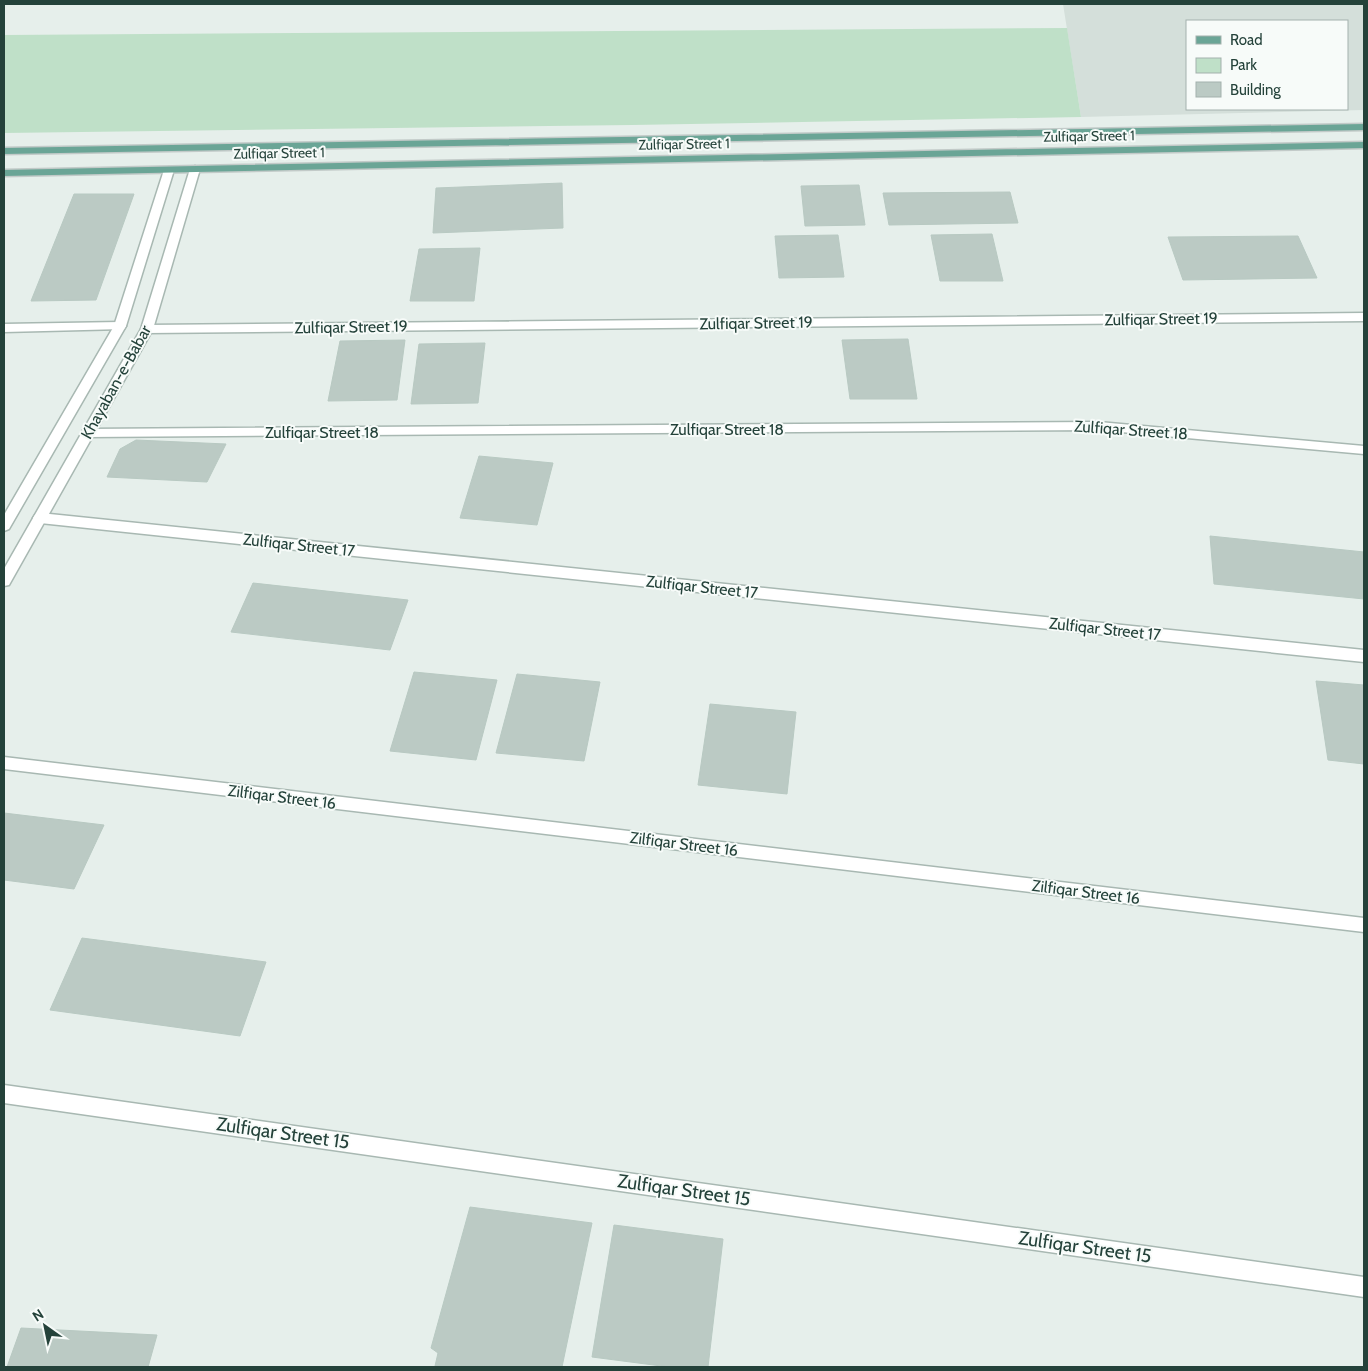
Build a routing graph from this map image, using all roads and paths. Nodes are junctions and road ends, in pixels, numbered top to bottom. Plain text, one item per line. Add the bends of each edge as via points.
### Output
1 (1364, 126) edge
2 (1364, 146) edge
3 (4, 151) edge
4 (195, 169) junction
5 (169, 170) junction
6 (4, 173) edge
7 (1364, 317) edge
8 (120, 326) junction
9 (4, 328) edge
10 (147, 329) junction
11 (88, 433) junction
12 (1364, 450) edge
13 (40, 518) junction
14 (6, 519) edge
15 (4, 581) edge
16 (1364, 656) edge
17 (4, 763) edge
18 (1364, 926) edge
19 (4, 1094) edge
20 (1364, 1287) edge

1 - 3 main road, Zulfiqar Street 1
2 - 4 main road, Zulfiqar Street 1
4 - 5 main road, Zulfiqar Street 1
4 - 10 street, Khayaban-e-Babar
5 - 6 main road, Zulfiqar Street 1
5 - 8 street, Khayaban-e-Babar
7 - 10 street, Zulfiqar Street 19
8 - 9 street
8 - 14 street, Khayaban-e-Babar
10 - 11 street, Khayaban-e-Babar
11 - 12 street, Zulfiqar Street 18 via 1099,426
11 - 13 street, Khayaban-e-Babar
13 - 15 street, Khayaban-e-Babar
13 - 16 street, Zulfiqar Street 17
17 - 18 street, Zilfiqar Street 16
19 - 20 street, Zulfiqar Street 15

